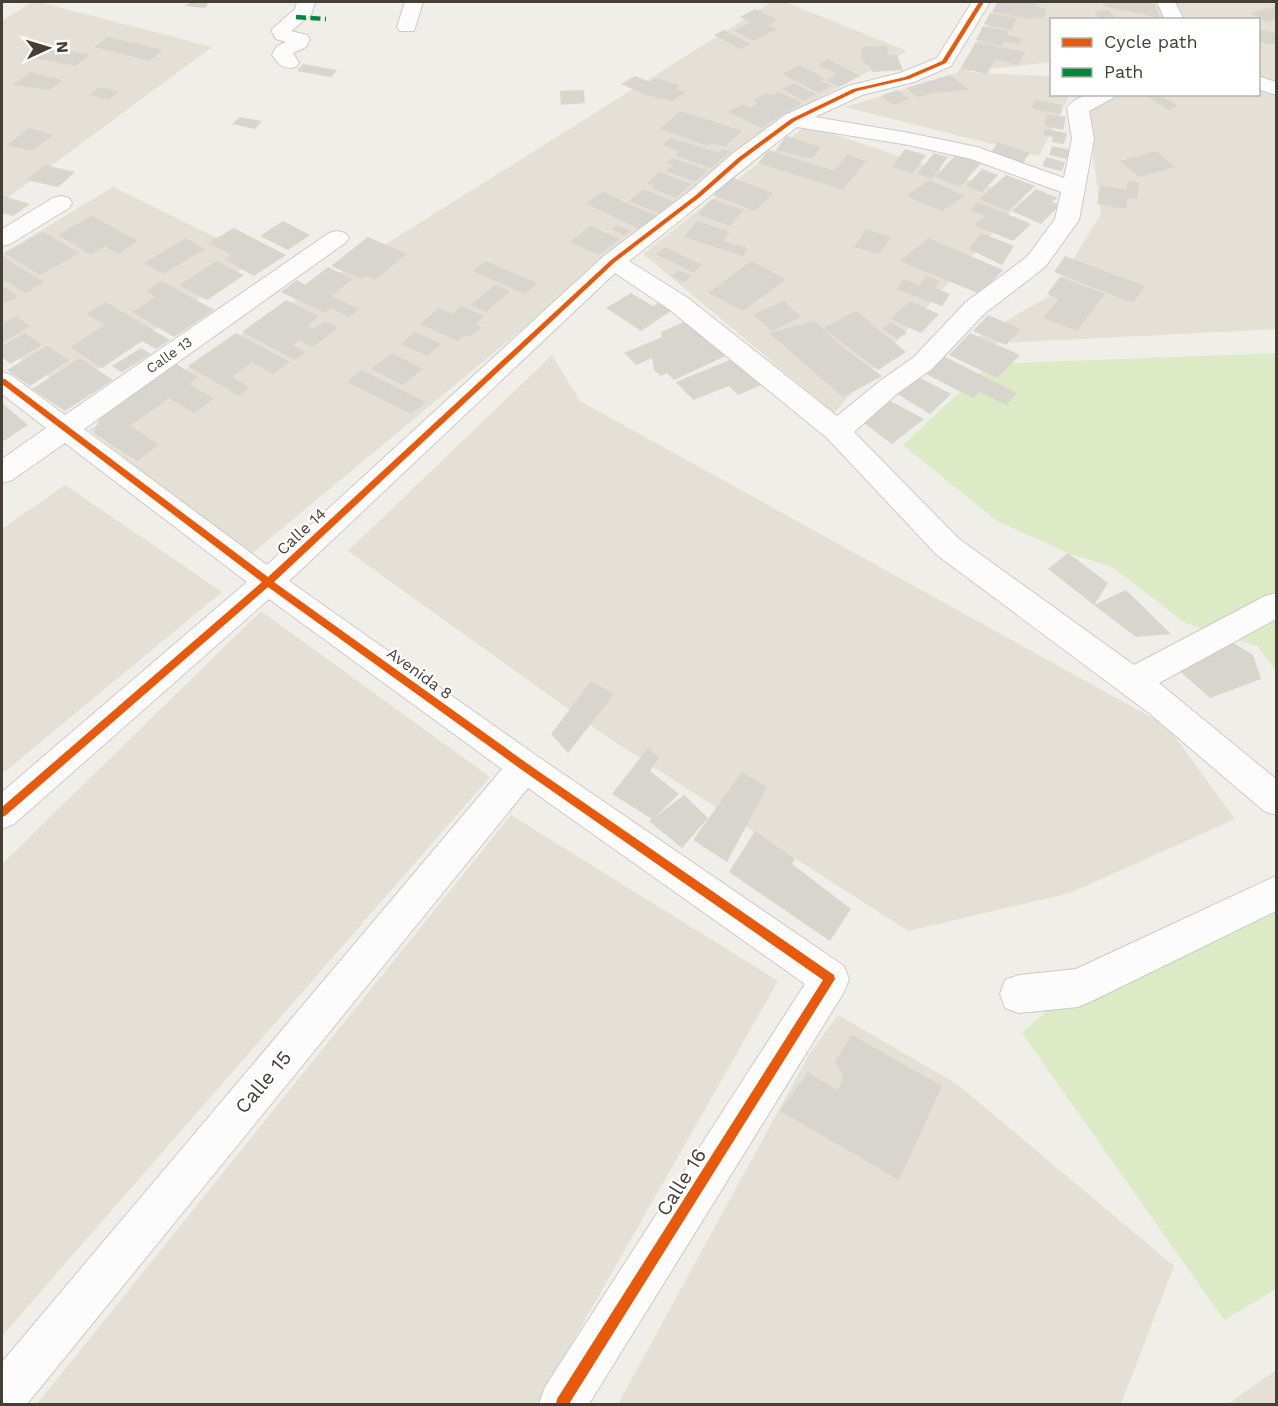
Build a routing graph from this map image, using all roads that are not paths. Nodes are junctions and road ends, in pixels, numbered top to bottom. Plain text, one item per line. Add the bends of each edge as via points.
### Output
1 (306, 2) edge
2 (414, 2) edge
3 (981, 2) edge
4 (1166, 2) edge
5 (1174, 18) edge
6 (407, 27) dead end
7 (288, 63) dead end
8 (1260, 83) edge
9 (1276, 88) edge
10 (1102, 96) edge
11 (793, 120) junction
12 (1073, 189) junction
13 (61, 203) dead end
14 (337, 238) dead end
15 (2, 239) edge
16 (613, 261) junction
17 (2, 381) edge
18 (64, 429) junction
19 (837, 431) junction
20 (2, 473) edge
21 (268, 582) junction
22 (1276, 604) edge
23 (1132, 682) junction
24 (525, 767) junction
25 (1276, 800) edge
26 (2, 813) edge
27 (1276, 893) edge
28 (830, 979) joint
29 (1019, 994) dead end
30 (2, 1398) edge
31 (562, 1404) edge

1 - 7 street via 304,11 281,30 300,39 284,50 282,55
2 - 6 street
3 - 11 street, Calle 14 via 945,62 907,78 855,90
4 - 5 street
8 - 9 street
10 - 12 street via 1078,108 1083,140
11 - 12 street via 977,154
11 - 16 street, Calle 14
12 - 19 street via 1067,220 1036,262 975,308 923,363
13 - 15 street
14 - 18 street, Calle 13
16 - 19 street via 680,304
16 - 21 street, Calle 14
17 - 18 street, Avenida 8
18 - 20 street, Calle 13
18 - 21 street, Avenida 8
19 - 23 street via 948,547
21 - 24 street, Avenida 8
21 - 26 street, Calle 14
22 - 23 street
23 - 25 street
24 - 28 street, Avenida 8
24 - 30 street, Calle 15
27 - 29 street via 1078,988
28 - 31 street, Calle 16

